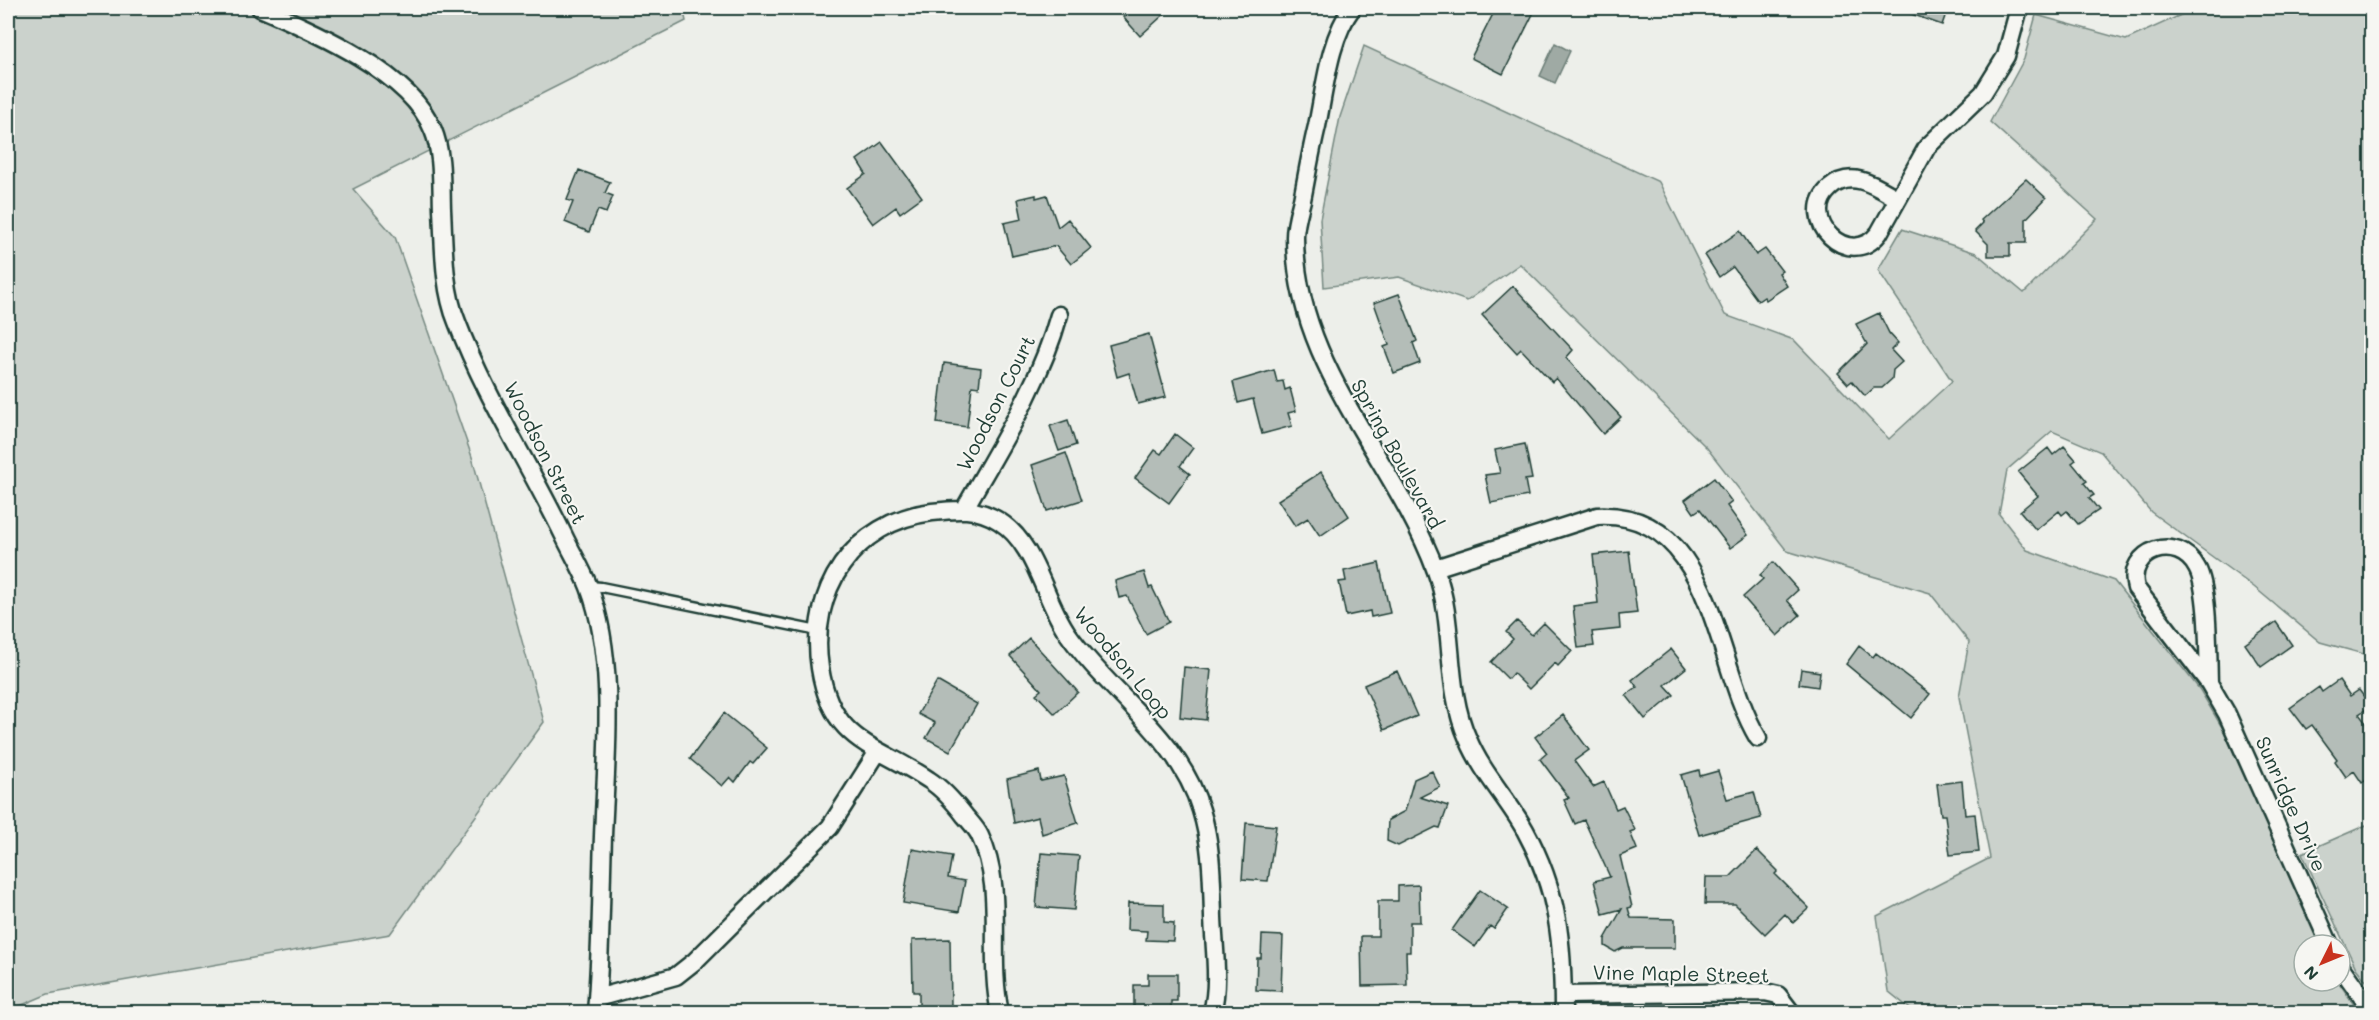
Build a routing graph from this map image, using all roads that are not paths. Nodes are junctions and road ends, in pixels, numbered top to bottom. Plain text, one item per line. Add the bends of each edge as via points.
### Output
1 (260, 8) edge
2 (1352, 8) edge
3 (2019, 8) edge
4 (1898, 199) junction
5 (1059, 315) dead end
6 (965, 508) junction
7 (1435, 568) junction
8 (589, 586) junction
9 (818, 631) junction
10 (2209, 683) junction
11 (1758, 738) dead end
12 (877, 753) junction
13 (2325, 933) edge
14 (2352, 983) edge
15 (1563, 995) junction
16 (597, 1005) edge
17 (2372, 1011) edge
18 (1000, 1012) edge
19 (1212, 1012) edge
20 (1563, 1012) edge
21 (1791, 1012) edge

1 - 8 street, Woodson Street via 316,32 388,76 408,93 434,130 448,286 455,318 471,357
2 - 7 street, Spring Boulevard via 1334,51 1314,138 1295,234 1298,275 1307,316 1336,389 1400,493
3 - 4 street via 2006,56 1983,93 1927,147
4 - 4 street via 1862,180 1842,181 1823,196 1819,217 1833,239 1854,248 1875,238
5 - 6 street, Woodson Court via 1024,403
6 - 9 street, Woodson Loop via 900,518 862,541 832,580
6 - 19 street, Woodson Loop via 1001,522 1015,535 1027,551 1068,634 1184,771 1201,808 1212,858
7 - 11 street via 1596,516 1622,518 1653,530 1683,555 1702,587 1738,701
7 - 15 street, Spring Boulevard via 1449,617 1460,719 1479,762 1519,820 1540,861 1555,904 1562,941
8 - 9 lane
8 - 16 street, Woodson Street via 600,624 607,752
9 - 12 street, Woodson Loop via 820,669 828,700 848,731
10 - 10 street, Sunridge Drive via 2136,588 2137,567 2147,555 2161,548 2185,554 2201,575
10 - 13 street, Sunridge Drive via 2233,725
12 - 16 street via 830,827 695,961 676,976
12 - 18 street, Woodson Loop via 930,780 980,836 991,873
14 - 17 street
15 - 20 street, Spring Boulevard
15 - 21 street, Vine Maple Street via 1765,992 1778,995

